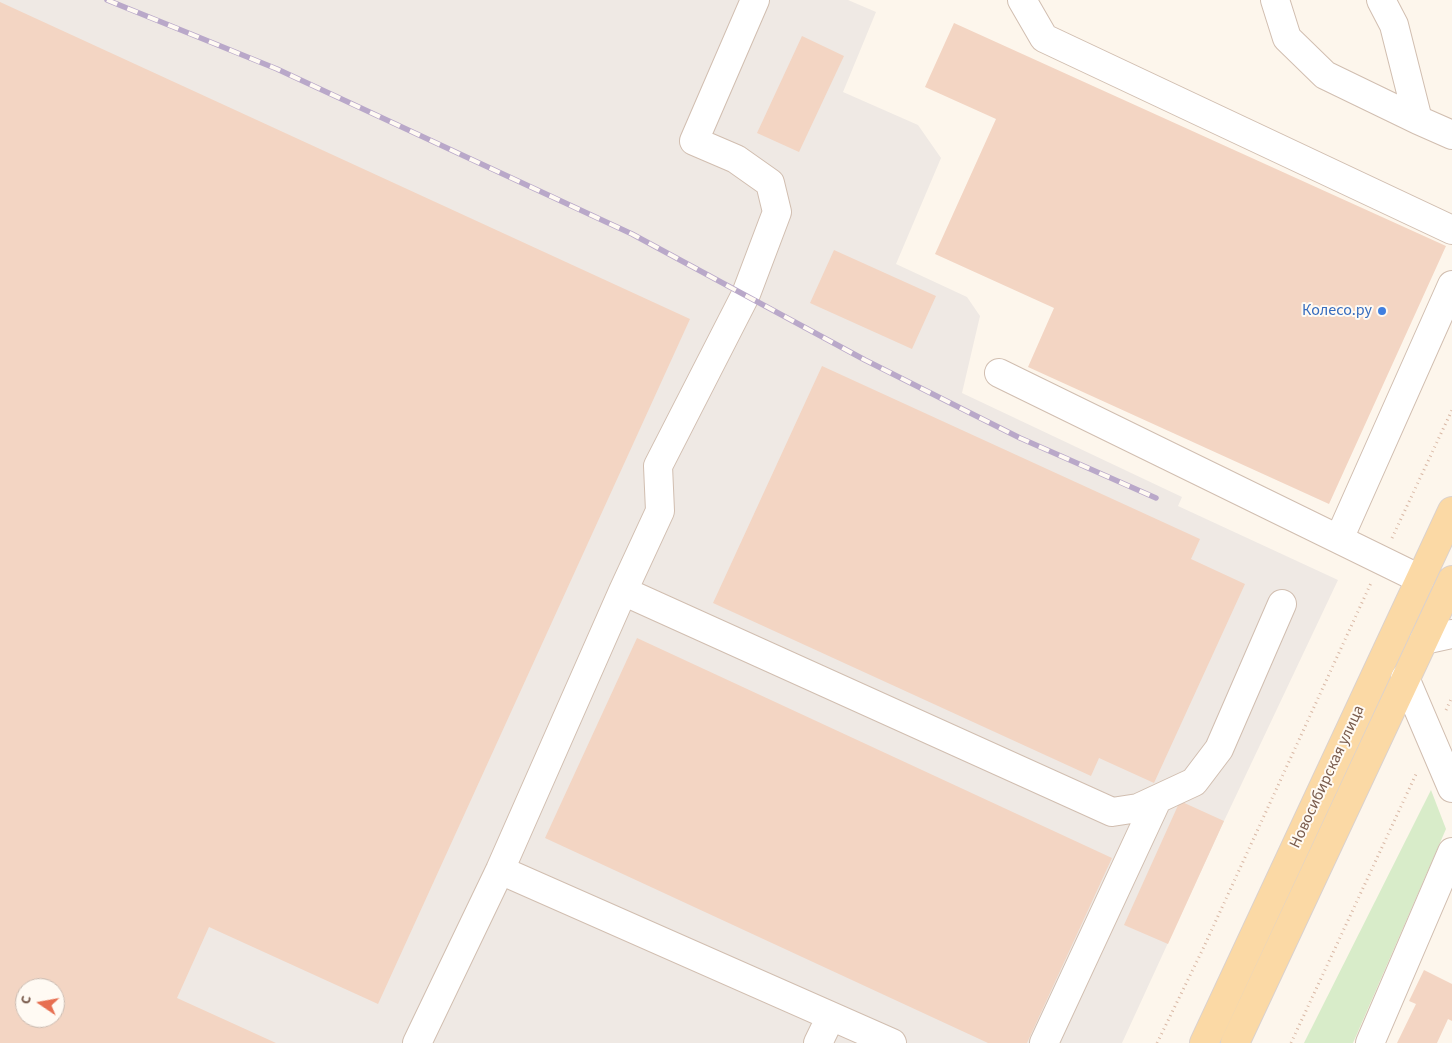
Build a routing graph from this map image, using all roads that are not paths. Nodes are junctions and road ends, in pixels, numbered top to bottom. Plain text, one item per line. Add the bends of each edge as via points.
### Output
1 (755, 0) edge
2 (1022, 0) edge
3 (1275, 0) edge
4 (1381, 0) edge
5 (1418, 120) junction
6 (1452, 136) edge
7 (1452, 230) edge
8 (1452, 285) edge
9 (999, 373) dead end
10 (1452, 512) edge
11 (1339, 539) junction
12 (1420, 579) junction
13 (1452, 580) edge
14 (623, 591) junction
15 (1282, 604) dead end
16 (1452, 634) edge
17 (1424, 640) junction
18 (1405, 678) junction
19 (1452, 788) edge
20 (1157, 800) junction
21 (1452, 852) edge
22 (500, 870) junction
23 (831, 1016) junction
24 (417, 1043) edge
25 (818, 1043) edge
26 (892, 1043) edge
27 (1044, 1043) edge
28 (1204, 1043) edge
29 (1235, 1043) edge
30 (1370, 1043) edge

1 - 14 lane via 694,141 736,159 770,183 777,212 746,294 658,466 660,510
2 - 7 lane via 1044,38
3 - 5 lane via 1287,38 1326,75
4 - 5 lane via 1394,25
5 - 6 lane
8 - 11 lane
9 - 11 lane
10 - 12 main road, Новосибирская улица
11 - 12 lane
12 - 28 main road, Новосибирская улица
13 - 17 main road, Новосибирская улица
14 - 20 lane via 1112,812 1138,808
14 - 22 lane
15 - 20 lane via 1219,749 1194,782
16 - 17 lane
17 - 18 main road, Новосибирская улица
18 - 19 lane
18 - 29 main road, Новосибирская улица
20 - 27 lane
21 - 30 lane
22 - 23 lane
22 - 24 lane
23 - 25 lane
23 - 26 lane

